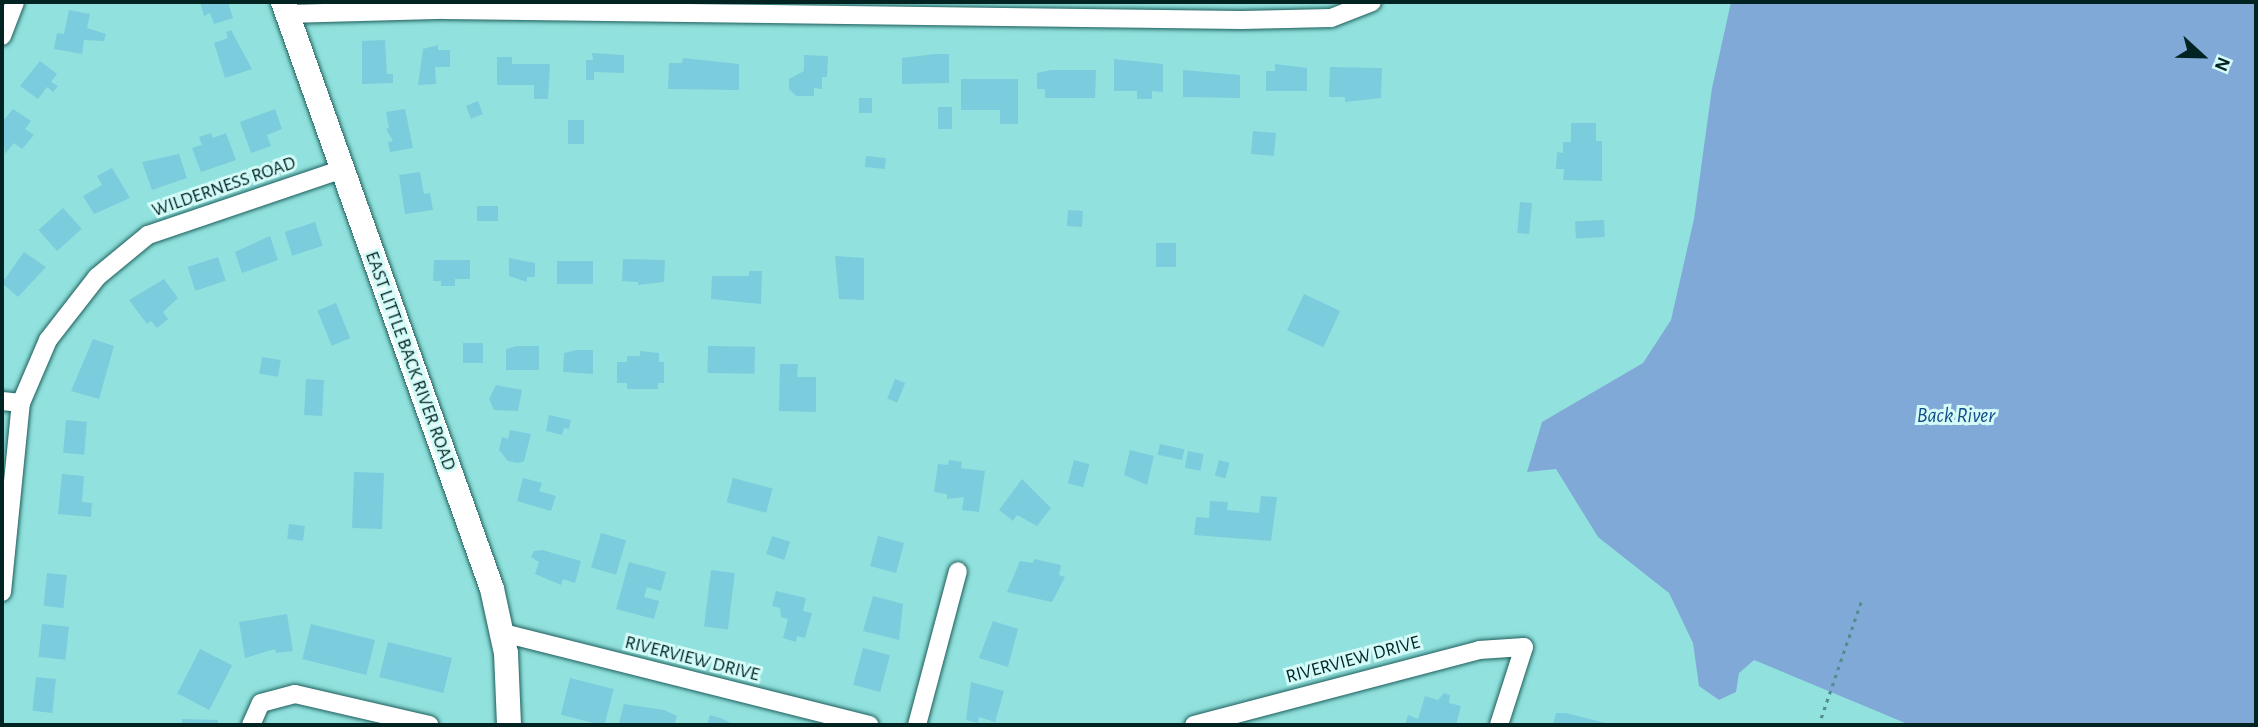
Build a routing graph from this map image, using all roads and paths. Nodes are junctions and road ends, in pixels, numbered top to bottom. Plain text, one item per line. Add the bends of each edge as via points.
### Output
1 (15, 2) edge
2 (1372, 2) edge
3 (445, 6) edge
4 (285, 8) edge
5 (671, 8) edge
6 (907, 8) edge
7 (1132, 10) edge
8 (2, 36) edge
9 (340, 170) junction
10 (2, 401) edge
11 (21, 403) junction
12 (957, 571) dead end
13 (2, 592) edge
14 (1861, 602) dead end
15 (503, 633) junction
16 (1821, 718) dead end
17 (251, 725) edge
18 (429, 725) edge
19 (509, 725) edge
20 (870, 725) edge
21 (917, 725) edge
22 (1194, 725) edge
23 (1499, 725) edge

1 - 8 street
2 - 7 street via 1331,18
3 - 4 street
3 - 5 street
4 - 9 street, EAST LITTLE BACK RIVER ROAD
5 - 6 street
6 - 7 street
9 - 11 street, WILDERNESS ROAD via 148,235 97,277 48,340
9 - 15 street, EAST LITTLE BACK RIVER ROAD via 439,439
10 - 11 street
11 - 13 street, WILDERNESS ROAD
12 - 21 street
14 - 16 path
15 - 19 street, EAST LITTLE BACK RIVER ROAD
15 - 20 street, RIVERVIEW DRIVE
17 - 18 street via 261,703 295,694
22 - 23 street, RIVERVIEW DRIVE via 1479,650 1524,647

